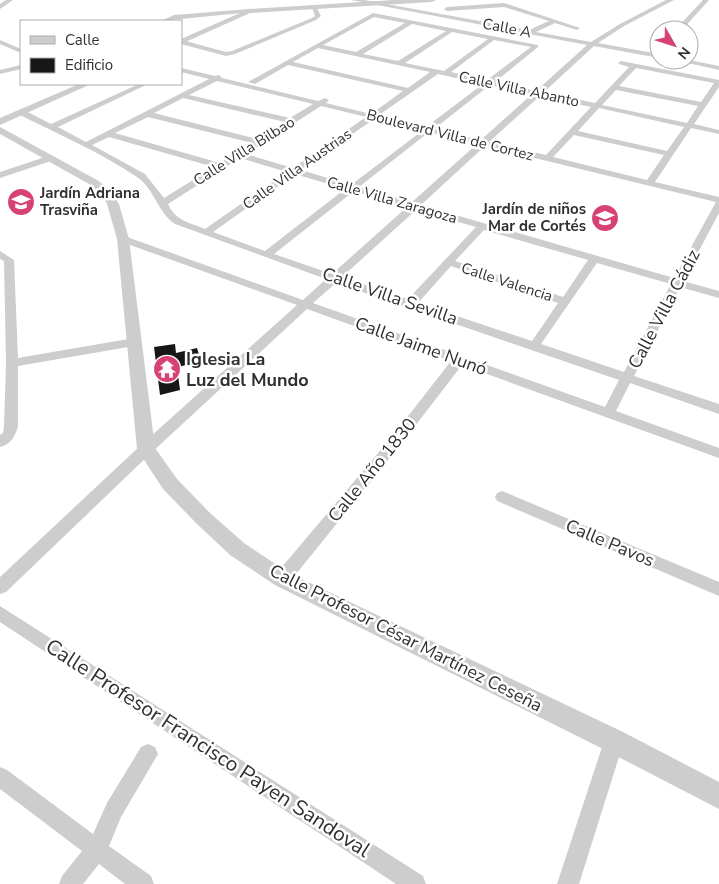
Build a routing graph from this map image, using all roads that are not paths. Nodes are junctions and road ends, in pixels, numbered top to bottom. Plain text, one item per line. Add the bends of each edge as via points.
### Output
1 (10, 0) edge
2 (354, 0) edge
3 (432, 0) edge
4 (478, 0) edge
5 (670, 0) edge
6 (706, 0) edge
7 (376, 4) junction
8 (484, 6) junction
9 (0, 7) edge
10 (540, 7) dead end
11 (314, 8) junction
12 (447, 9) dead end
13 (522, 10) junction
14 (250, 11) junction
15 (512, 13) dead end
16 (565, 17) dead end
17 (166, 20) edge
18 (687, 20) edge
19 (555, 21) junction
20 (411, 22) junction
21 (577, 28) dead end
22 (451, 30) junction
23 (530, 32) junction
24 (493, 38) junction
25 (0, 42) edge
26 (182, 42) edge
27 (182, 42) edge
28 (592, 44) junction
29 (318, 46) junction
30 (20, 50) edge
31 (649, 53) edge
32 (358, 54) junction
33 (288, 62) junction
34 (400, 63) junction
35 (621, 63) dead end
36 (699, 64) edge
37 (634, 66) junction
38 (20, 67) edge
39 (182, 67) edge
40 (719, 68) edge
41 (0, 72) edge
42 (441, 72) junction
43 (220, 77) junction
44 (252, 82) junction
45 (489, 82) junction
46 (719, 82) edge
47 (84, 85) edge
48 (142, 85) edge
49 (614, 87) junction
50 (408, 90) junction
51 (538, 93) junction
52 (182, 96) junction
53 (323, 101) junction
54 (703, 104) junction
55 (597, 106) junction
56 (21, 112) junction
57 (147, 114) junction
58 (376, 114) junction
59 (291, 121) junction
60 (0, 122) edge
61 (689, 126) junction
62 (52, 127) junction
63 (429, 127) junction
64 (0, 130) edge
65 (572, 132) junction
66 (719, 132) edge
67 (108, 134) junction
68 (486, 141) junction
69 (258, 142) junction
70 (86, 145) junction
71 (669, 154) junction
72 (239, 155) junction
73 (549, 156) junction
74 (51, 158) junction
75 (221, 166) junction
76 (294, 171) junction
77 (0, 175) edge
78 (650, 181) junction
79 (352, 188) junction
80 (719, 196) edge
81 (719, 202) edge
82 (163, 203) junction
83 (413, 206) junction
84 (482, 226) junction
85 (205, 233) junction
86 (123, 239) junction
87 (0, 254) edge
88 (266, 255) junction
89 (594, 259) junction
90 (448, 262) junction
91 (335, 278) junction
92 (678, 283) junction
93 (719, 295) edge
94 (565, 301) junction
95 (410, 303) junction
96 (306, 304) junction
97 (6, 305) edge
98 (134, 342) junction
99 (535, 345) junction
100 (460, 360) junction
101 (12, 363) junction
102 (627, 378) junction
103 (719, 409) edge
104 (608, 413) junction
105 (0, 442) edge
106 (146, 449) junction
107 (719, 453) edge
108 (502, 498) dead end
109 (282, 579) junction
110 (0, 587) edge
111 (719, 589) edge
112 (0, 613) edge
113 (614, 741) junction
114 (148, 754) dead end
115 (0, 777) edge
116 (719, 796) edge
117 (97, 849) junction
118 (70, 884) edge
119 (143, 884) edge
120 (415, 884) edge
121 (568, 884) edge

1 - 9 street
2 - 7 street, Calle A
3 - 7 street
4 - 8 street
5 - 28 street
6 - 18 street
7 - 11 street
7 - 23 street, Calle A
8 - 12 street
8 - 13 street via 504,5
10 - 13 street
11 - 14 street
11 - 26 street via 318,16 314,20 233,54
13 - 15 street
13 - 19 street
14 - 17 street
14 - 27 street
16 - 19 street
19 - 21 street
19 - 23 street
20 - 22 street
20 - 29 street via 373,15
20 - 32 street
22 - 24 street
22 - 34 street
23 - 28 street, Calle A
24 - 42 street, Calle Villa Austrias
24 - 45 street via 536,46
25 - 30 street
28 - 31 street, Calle A
28 - 51 street
29 - 32 street, Calle Villa Abanto
29 - 33 street
32 - 34 street, Calle Villa Abanto
33 - 44 street
33 - 50 street
34 - 42 street, Calle Villa Abanto
35 - 37 street
36 - 40 street
37 - 46 street
37 - 49 street
38 - 41 street
39 - 43 street, Boulevard Villa de Cortez
42 - 45 street, Calle Villa Abanto
42 - 50 street, Calle Villa Austrias
43 - 44 street, Boulevard Villa de Cortez
43 - 52 street
43 - 53 street, Boulevard Villa de Cortez
44 - 53 street, Boulevard Villa de Cortez
45 - 51 street, Calle Villa Abanto
45 - 63 street
46 - 54 street
47 - 56 street
48 - 62 street
49 - 54 street
49 - 55 street
50 - 58 street, Calle Villa Austrias
51 - 55 street, Calle Villa Abanto
51 - 68 street
52 - 57 street
52 - 59 street
53 - 58 street, Boulevard Villa de Cortez
53 - 59 street, Calle Villa Bilbao
54 - 61 street
55 - 61 street, Calle Villa Abanto
55 - 65 street
56 - 60 street
56 - 62 street, Calle Villa Sevilla
57 - 67 street
57 - 69 street
58 - 63 street, Boulevard Villa de Cortez
58 - 76 street, Calle Villa Austrias
59 - 69 street, Calle Villa Bilbao
61 - 66 street, Calle Villa Abanto
61 - 71 street
62 - 70 street, Calle Villa Sevilla
63 - 68 street, Boulevard Villa de Cortez
63 - 79 street
64 - 74 street, Calle Profesor César Martínez Ceseña
65 - 71 street, Calle Villa Abanto
65 - 73 street
67 - 70 street
67 - 75 street
68 - 73 street, Boulevard Villa de Cortez
68 - 83 street
69 - 72 street, Calle Villa Bilbao
70 - 82 street, Calle Villa Sevilla via 142,176
71 - 78 street
72 - 75 street, Calle Villa Bilbao
72 - 76 street, Calle Villa Zaragoza
73 - 78 street, Boulevard Villa de Cortez
74 - 77 street
74 - 86 street, Calle Profesor César Martínez Ceseña via 105,192 113,204
75 - 82 street, Calle Villa Bilbao
76 - 79 street, Calle Villa Zaragoza
76 - 85 street, Calle Villa Austrias
78 - 80 street, Boulevard Villa de Cortez
78 - 81 street, Boulevard Villa de Cortez
79 - 83 street, Calle Villa Zaragoza
79 - 88 street
81 - 92 street, Calle Villa Cádiz
82 - 85 street, Calle Villa Sevilla via 173,220
83 - 84 street, Calle Villa Zaragoza
83 - 91 street
84 - 89 street, Calle Villa Zaragoza
84 - 90 street
85 - 88 street, Calle Villa Sevilla
86 - 96 street, Calle Jaime Nunó
86 - 98 street, Calle Profesor César Martínez Ceseña
87 - 97 street via 9,260
88 - 91 street, Calle Villa Sevilla
89 - 92 street, Calle Villa Zaragoza
89 - 94 street
90 - 94 street, Calle Valencia
90 - 95 street
91 - 95 street, Calle Villa Sevilla
91 - 96 street
92 - 93 street, Calle Villa Zaragoza
92 - 102 street, Calle Villa Cádiz
94 - 99 street
95 - 99 street, Calle Villa Sevilla
96 - 100 street, Calle Jaime Nunó
96 - 106 street
97 - 101 street
98 - 101 street
98 - 106 street, Calle Profesor César Martínez Ceseña
99 - 102 street, Calle Villa Sevilla
100 - 104 street, Calle Jaime Nunó
100 - 109 street, Calle Año 1830
101 - 105 street via 11,426 8,435
102 - 103 street, Calle Villa Sevilla
102 - 104 street, Calle Villa Cádiz
104 - 107 street, Calle Jaime Nunó
106 - 109 street, Calle Profesor César Martínez Ceseña via 170,484 203,518 237,548
106 - 110 street
108 - 111 street, Calle Pavos
109 - 113 street, Calle Profesor César Martínez Ceseña
112 - 120 street, Calle Profesor Francisco Payen Sandoval
113 - 116 street, Calle Profesor César Martínez Ceseña
113 - 121 street
114 - 117 street via 114,810
115 - 117 street
117 - 118 street
117 - 119 street

